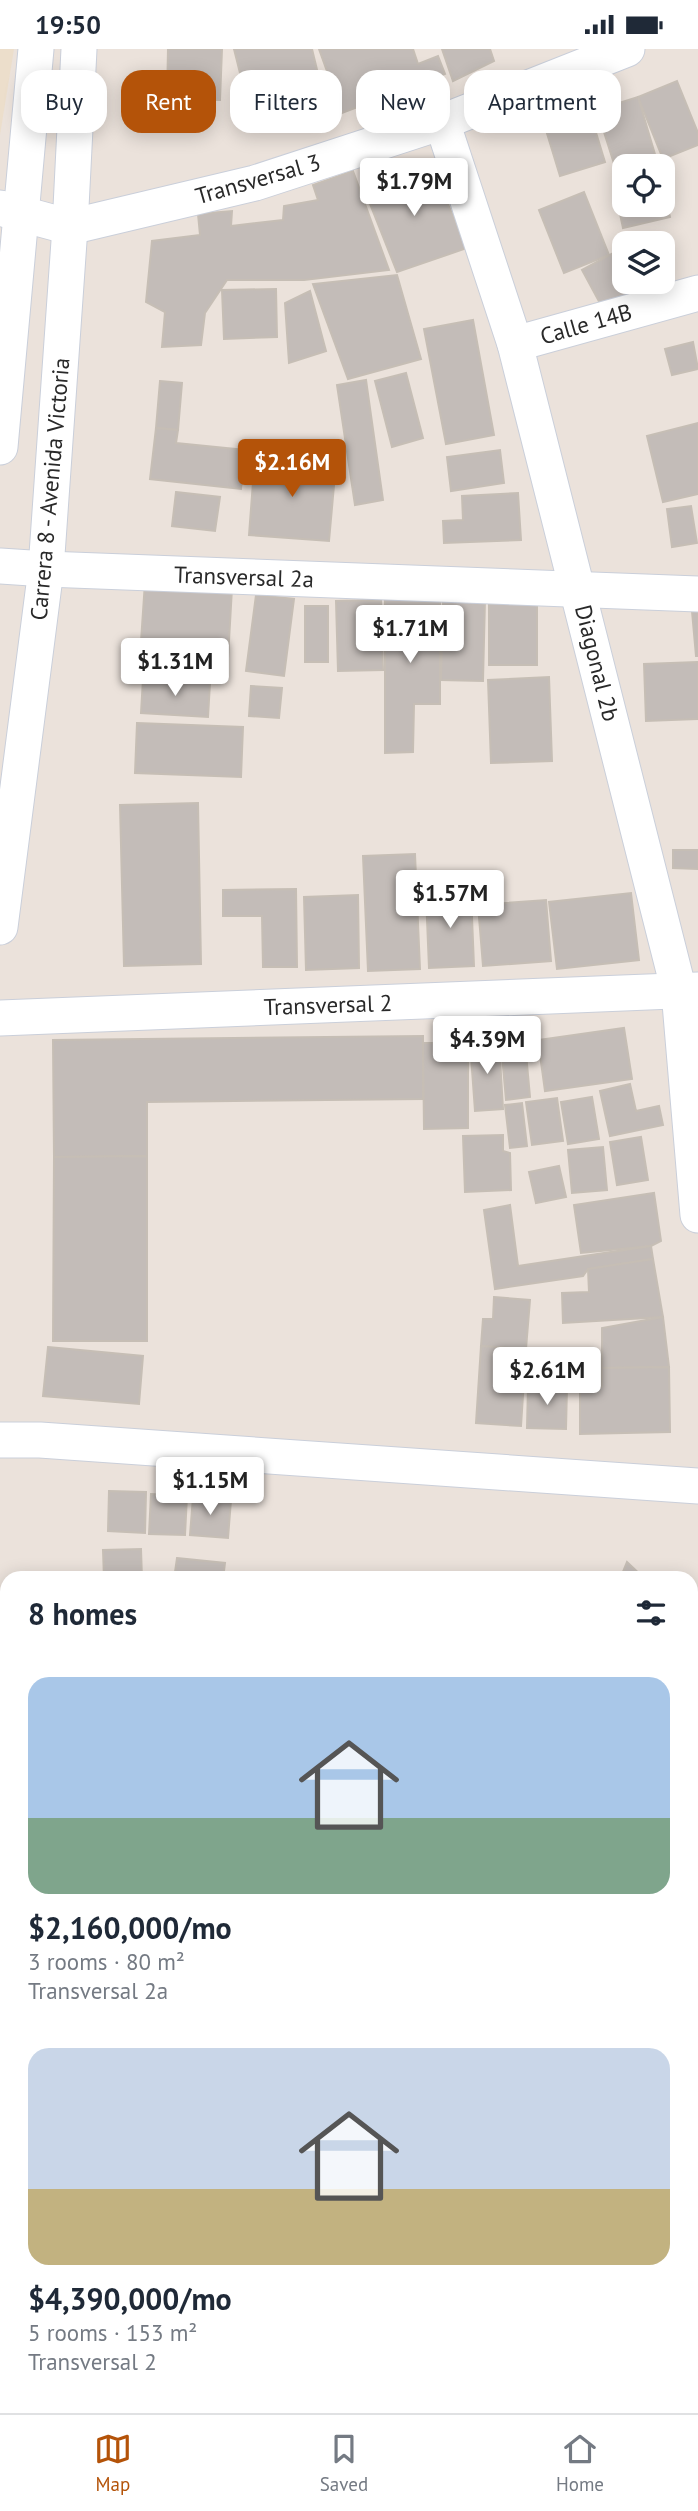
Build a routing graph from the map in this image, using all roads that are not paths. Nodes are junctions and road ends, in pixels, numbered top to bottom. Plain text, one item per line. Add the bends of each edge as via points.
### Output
1 (36, 49) edge
2 (79, 49) edge
3 (627, 49) edge
4 (450, 119) edge
5 (408, 133) edge
6 (446, 133) edge
7 (11, 211) edge
8 (70, 227) junction
9 (698, 293) edge
10 (515, 344) junction
11 (0, 447) edge
12 (0, 566) edge
13 (46, 569) junction
14 (579, 590) junction
15 (698, 594) edge
16 (0, 927) edge
17 (689, 991) edge
18 (0, 1019) edge
19 (698, 1215) edge
20 (0, 1440) edge
21 (698, 1486) edge

1 - 7 street
2 - 8 street, Carrera 8 - Avenida Victoria
3 - 4 street, Transversal 3
5 - 8 street, Transversal 3 via 255,183
6 - 10 street, Diagonal 2b
7 - 8 street, Transversal 3
7 - 11 street
8 - 13 street, Carrera 8 - Avenida Victoria
9 - 10 street, Calle 14B
10 - 14 street, Diagonal 2b
12 - 13 street, Transversal 2a
13 - 14 street, Transversal 2a
13 - 16 street, Carrera 8 - Avenida Victoria
14 - 15 street, Transversal 2a
14 - 17 street, Diagonal 2b
17 - 18 street, Transversal 2
17 - 19 street, Diagonal 2b
20 - 21 street

